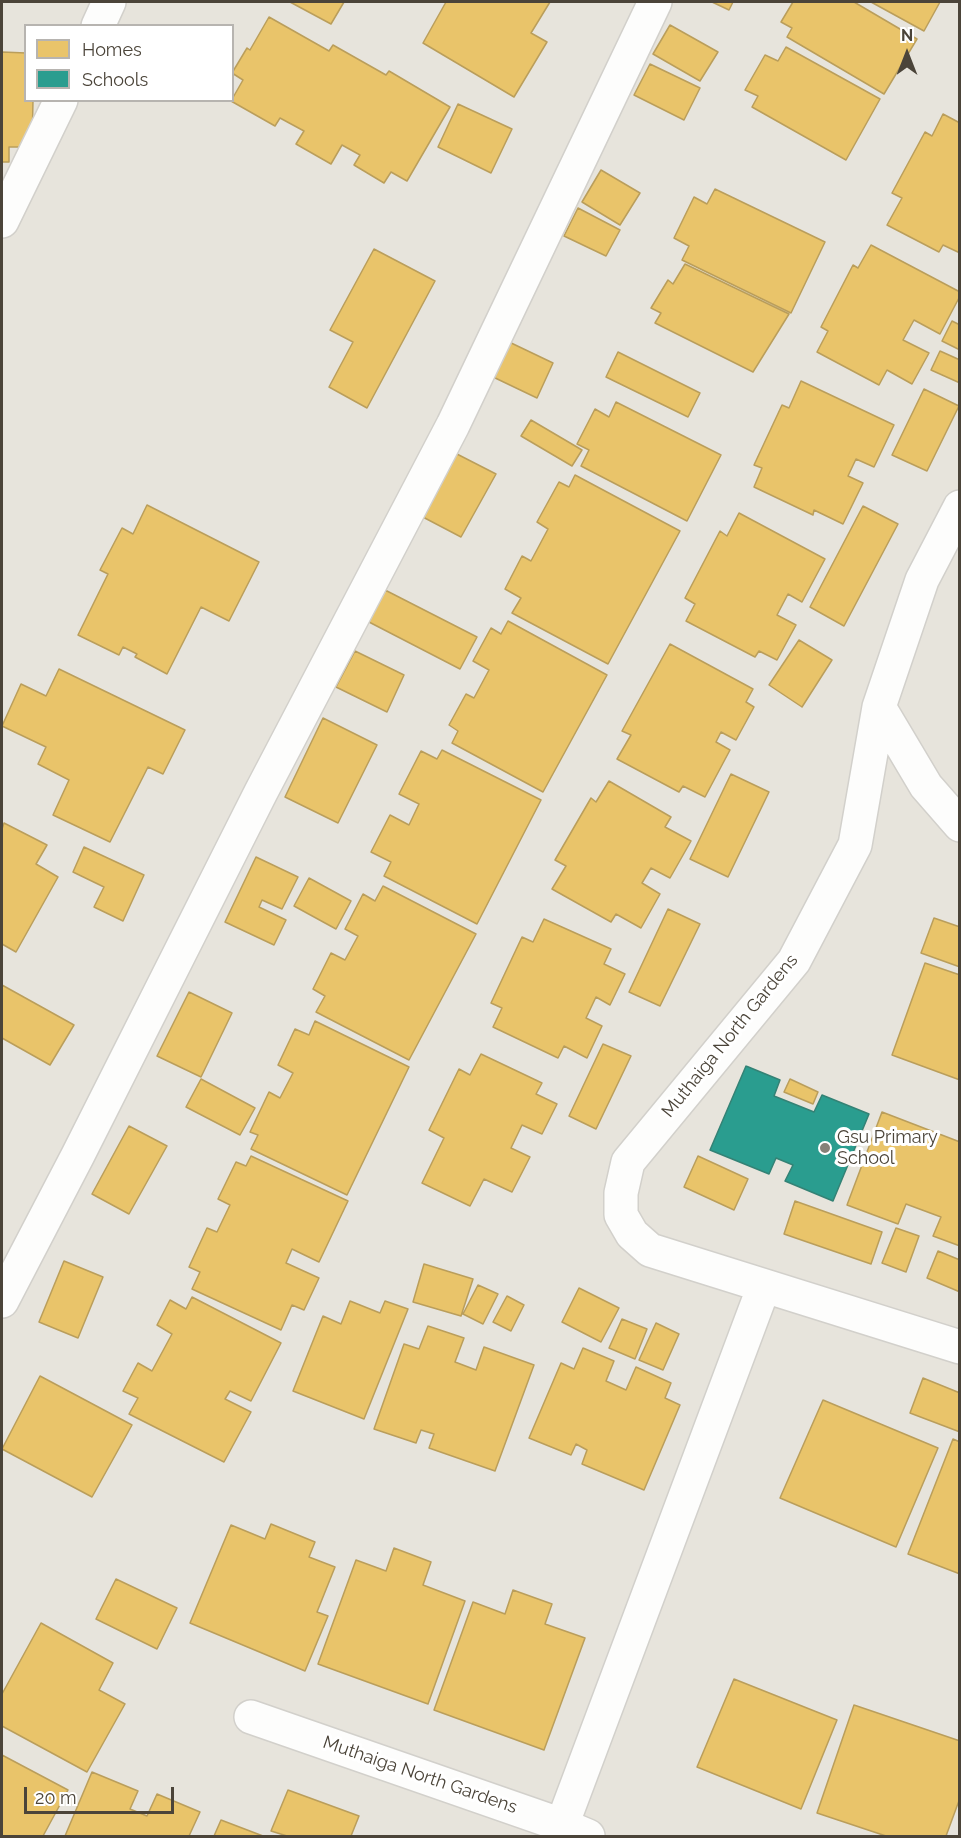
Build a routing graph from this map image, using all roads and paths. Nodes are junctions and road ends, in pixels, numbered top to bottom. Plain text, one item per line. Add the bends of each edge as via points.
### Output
1 (109, 2) edge
2 (655, 2) edge
3 (99, 24) edge
4 (60, 102) edge
5 (2, 221) edge
6 (960, 507) edge
7 (879, 707) junction
8 (960, 825) edge
9 (764, 1286) junction
10 (2, 1301) edge
11 (960, 1347) edge
12 (251, 1717) dead end
13 (575, 1831) edge

1 - 3 street
2 - 10 street via 453,425
4 - 5 street
6 - 7 street, Muthaiga North Gardens via 922,580
7 - 8 street via 926,786
7 - 9 street, Muthaiga North Gardens via 855,844 794,961 628,1162 621,1193 621,1215 632,1234 650,1250
9 - 11 street, Muthaiga North Gardens
9 - 13 street
12 - 13 street, Muthaiga North Gardens

